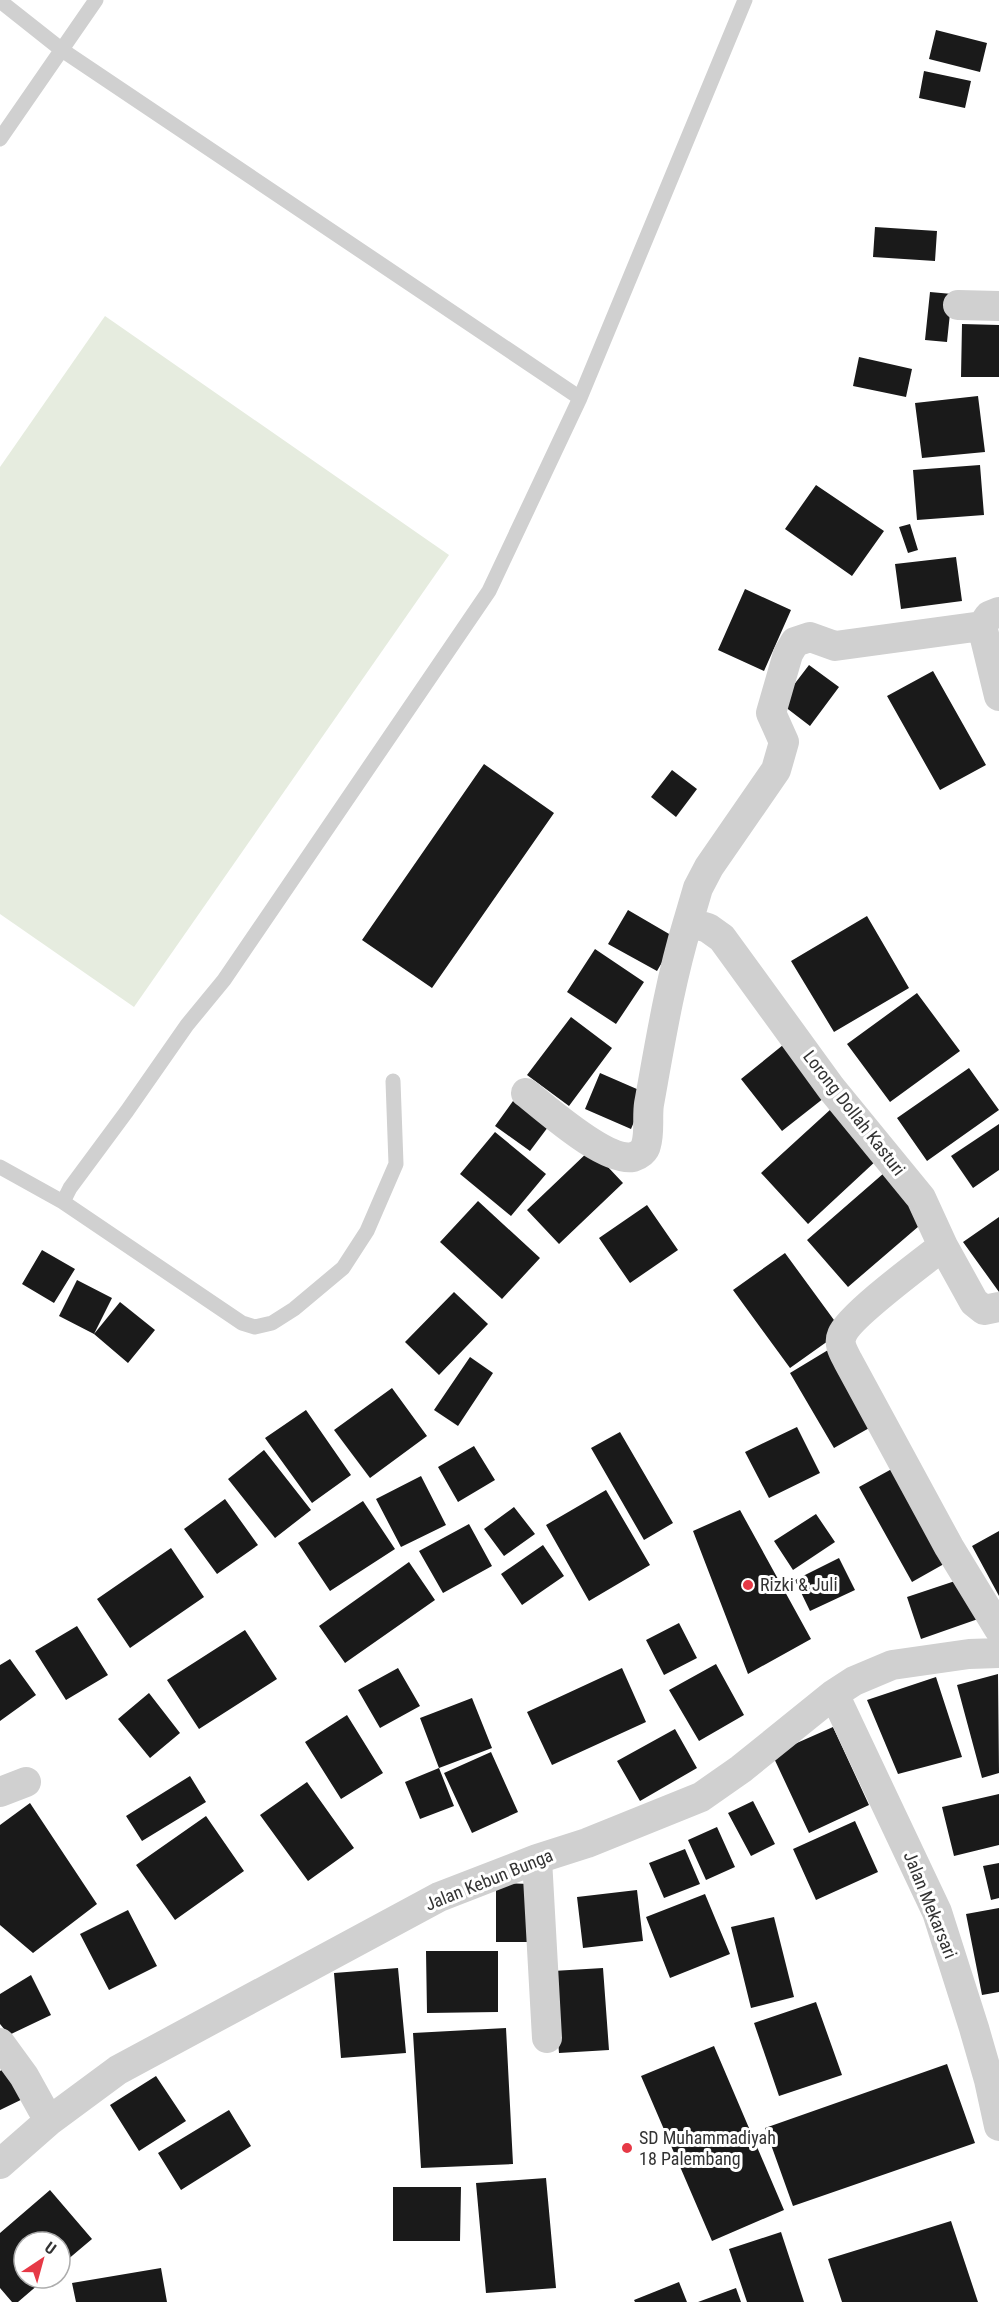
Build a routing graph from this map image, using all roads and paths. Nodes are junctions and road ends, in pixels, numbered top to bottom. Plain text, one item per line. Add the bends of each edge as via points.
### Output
1 (96, 0) edge
2 (745, 0) edge
3 (0, 1) edge
4 (62, 50) junction
5 (0, 139) edge
6 (958, 305) dead end
7 (999, 306) edge
8 (579, 398) junction
9 (990, 618) edge
10 (999, 696) edge
11 (688, 922) junction
12 (393, 1081) dead end
13 (525, 1093) dead end
14 (0, 1167) edge
15 (63, 1202) junction
16 (943, 1246) junction
17 (999, 1307) edge
18 (999, 1629) edge
19 (999, 1653) edge
20 (834, 1694) junction
21 (537, 1859) junction
22 (987, 2024) edge
23 (548, 2038) dead end
24 (0, 2043) edge
25 (49, 2121) junction
26 (999, 2126) edge
27 (0, 2164) edge

1 - 4 lane
2 - 8 lane
3 - 4 lane
4 - 5 lane
4 - 8 lane
6 - 7 street
8 - 15 lane via 489,591 224,980 187,1025
9 - 10 street
9 - 11 street via 835,646 810,637 795,642 771,712 784,742 776,770 709,867
11 - 13 street via 669,996 642,1153 633,1157 618,1155 592,1144
11 - 16 street, Lorong Dollah Kasturi via 723,938 831,1088 921,1198
12 - 15 lane via 396,1164 366,1231 343,1268 272,1323 255,1327 242,1323
14 - 15 lane
16 - 17 street, Lorong Dollah Kasturi via 974,1302 984,1310
16 - 18 street via 855,1318 842,1334 841,1344 949,1547
19 - 20 street, Jalan Kebun Bunga via 891,1665
20 - 21 street, Jalan Kebun Bunga via 701,1797
20 - 22 street, Jalan Mekarsari
21 - 23 street
21 - 25 street, Jalan Kebun Bunga via 439,1897 320,1960 118,2070
22 - 26 street, Jalan Mekarsari via 989,2080
24 - 25 street
25 - 27 street, Jalan Kebun Bunga

